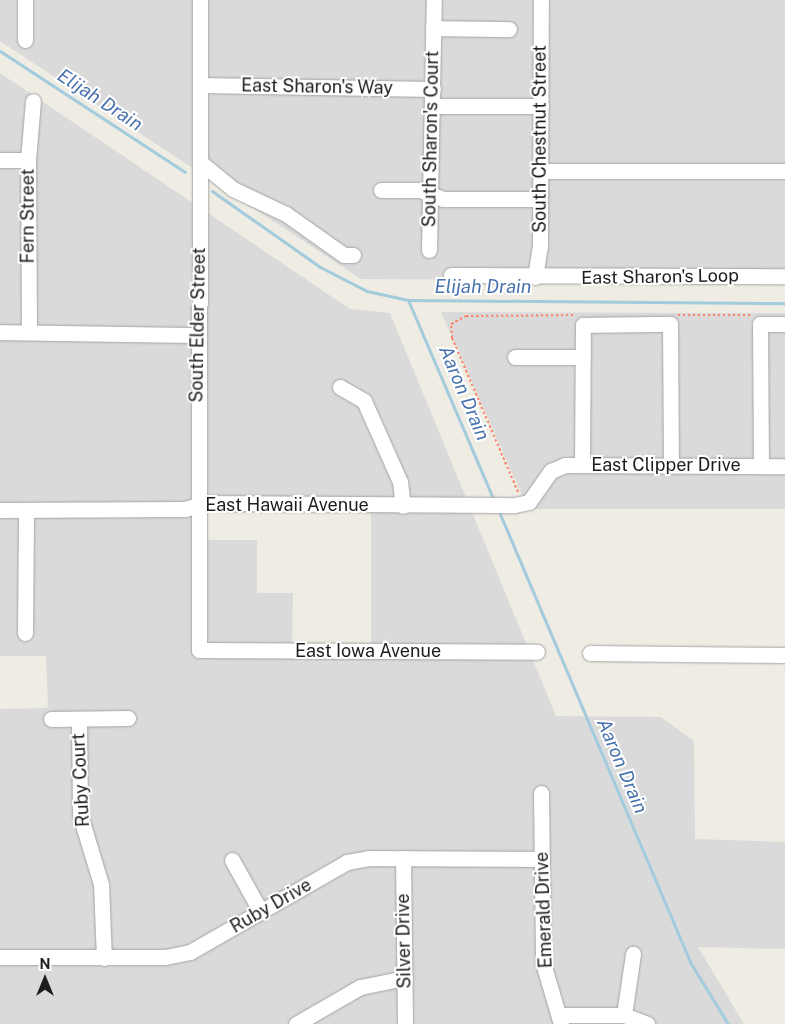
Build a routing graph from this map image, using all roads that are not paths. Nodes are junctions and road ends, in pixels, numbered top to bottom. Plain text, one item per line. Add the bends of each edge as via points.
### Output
1 (25, 0) edge
2 (200, 0) edge
3 (434, 0) edge
4 (542, 0) edge
5 (433, 28) junction
6 (509, 29) dead end
7 (26, 40) dead end
8 (200, 85) junction
9 (433, 89) junction
10 (33, 101) dead end
11 (433, 106) junction
12 (541, 106) junction
13 (0, 160) edge
14 (28, 160) junction
15 (200, 162) junction
16 (541, 171) junction
17 (785, 171) edge
18 (381, 190) dead end
19 (431, 194) junction
20 (540, 199) junction
21 (429, 250) dead end
22 (354, 255) dead end
23 (451, 275) dead end
24 (785, 276) edge
25 (535, 277) junction
26 (785, 324) edge
27 (0, 332) edge
28 (29, 332) junction
29 (199, 335) junction
30 (515, 357) dead end
31 (583, 357) junction
32 (340, 387) dead end
33 (582, 465) junction
34 (671, 465) junction
35 (761, 466) junction
36 (785, 466) edge
37 (197, 505) junction
38 (514, 505) joint
39 (402, 506) junction
40 (0, 510) edge
41 (26, 512) junction
42 (25, 633) dead end
43 (198, 650) joint
44 (537, 652) dead end
45 (590, 653) dead end
46 (785, 655) edge
47 (128, 718) dead end
48 (78, 719) junction
49 (51, 720) dead end
50 (541, 793) dead end
51 (403, 858) junction
52 (542, 859) junction
53 (232, 860) dead end
54 (261, 912) junction
55 (634, 954) dead end
56 (0, 957) edge
57 (104, 958) junction
58 (405, 978) junction
59 (624, 1015) junction
60 (561, 1019) edge
61 (296, 1024) edge
62 (405, 1024) edge
63 (647, 1024) edge

1 - 7 street
2 - 8 street, South Elder Street
3 - 5 street, South Sharon's Court
4 - 12 street, South Chestnut Street
5 - 6 street, South Sharon's Court
5 - 9 street, South Sharon's Court
8 - 9 street, East Sharon's Way
8 - 15 street, South Elder Street
9 - 11 street, South Sharon's Court
10 - 14 street, Fern Street
11 - 12 street
11 - 19 street, South Sharon's Court
12 - 16 street, South Chestnut Street
13 - 14 street
14 - 28 street, Fern Street
15 - 22 street via 233,189 286,214 344,255
15 - 29 street, South Elder Street
16 - 17 street
16 - 20 street, South Chestnut Street
18 - 19 street
19 - 20 street via 443,199
19 - 21 street, South Sharon's Court
20 - 25 street, South Chestnut Street
23 - 25 street, East Sharon's Loop
24 - 25 street, East Sharon's Loop
26 - 35 street, East Clipper Drive via 760,324
27 - 28 street
28 - 29 street
29 - 37 street, South Elder Street
30 - 31 street
31 - 33 street
31 - 34 street via 583,325 670,324
32 - 39 street via 364,401 400,482
33 - 34 street, East Clipper Drive
33 - 38 street, East Clipper Drive via 565,465 551,471 529,502
34 - 35 street, East Clipper Drive
35 - 36 street
37 - 39 street, East Hawaii Avenue
37 - 41 street, East Hawaii Avenue via 185,509
37 - 43 street, South Elder Street
38 - 39 street, East Hawaii Avenue
40 - 41 street, East Hawaii Avenue
41 - 42 street
43 - 44 street, East Iowa Avenue
45 - 46 street
47 - 48 street, Ruby Court
48 - 49 street, Ruby Court
48 - 57 street, Ruby Court via 80,815 101,884
50 - 52 street, Emerald Drive
51 - 52 street, Ruby Drive
51 - 54 street, Ruby Drive via 347,862
51 - 58 street, Silver Drive
52 - 60 street, Emerald Drive via 543,963
53 - 54 street
54 - 57 street, Ruby Drive via 190,952 165,957
55 - 59 street
56 - 57 street, Ruby Drive
58 - 61 street via 360,987
58 - 62 street, Silver Drive
59 - 60 street
59 - 63 street

